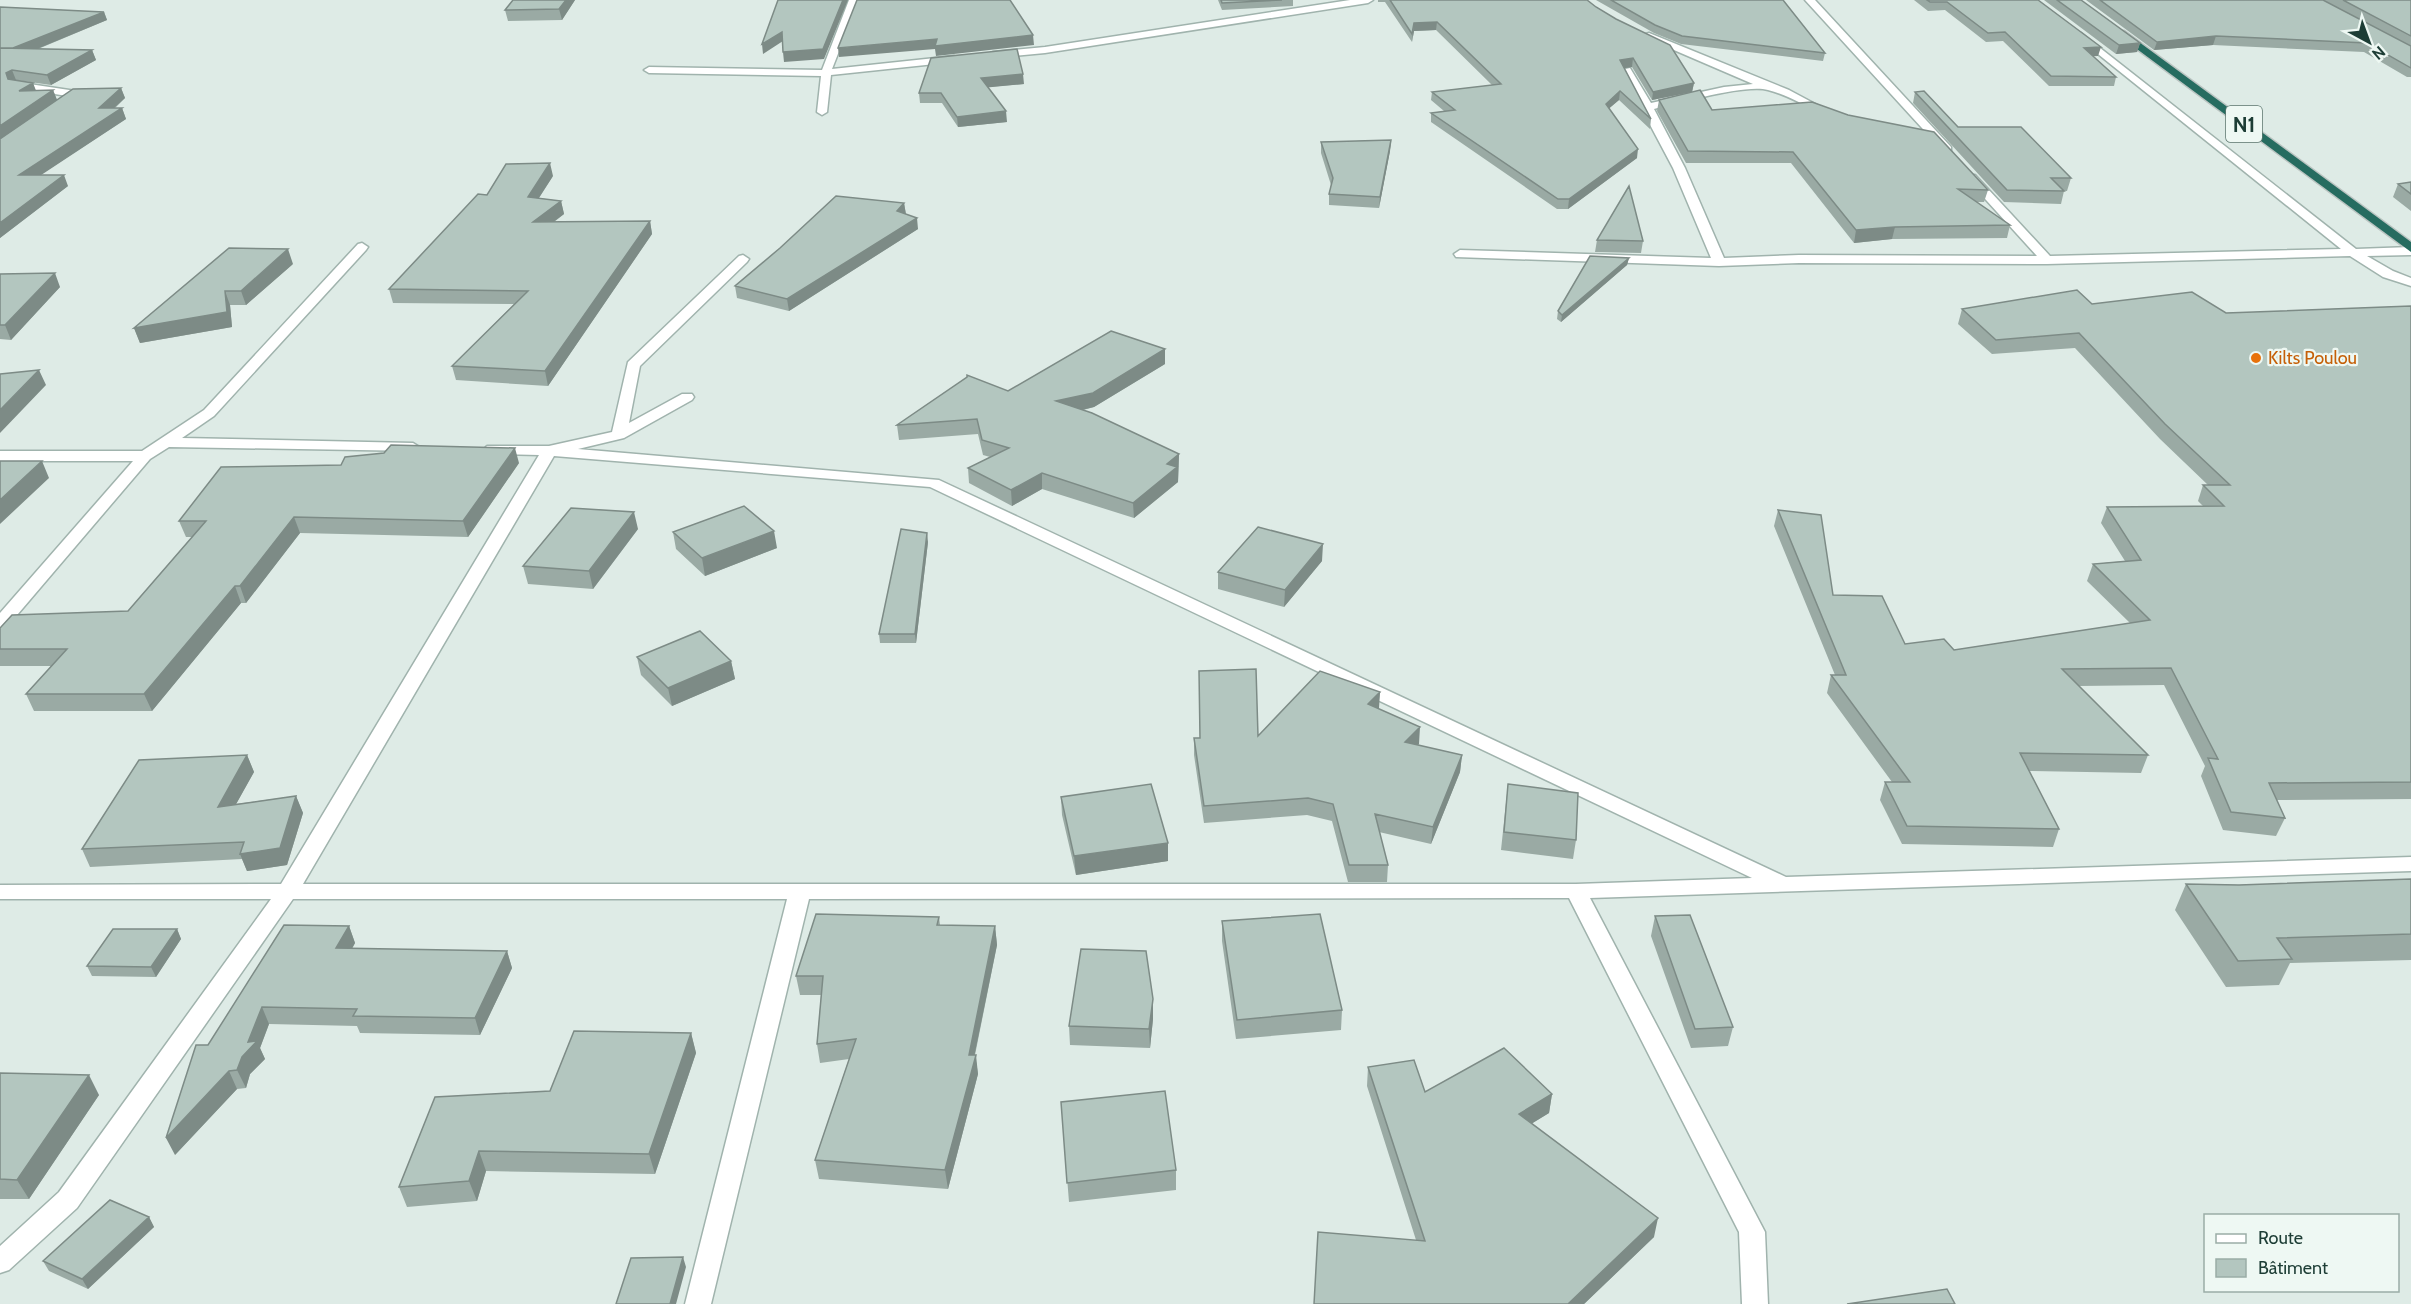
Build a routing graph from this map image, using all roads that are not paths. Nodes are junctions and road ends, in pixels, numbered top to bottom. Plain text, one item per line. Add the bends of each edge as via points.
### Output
1 (854, 0) edge
2 (1368, 0) edge
3 (1810, 0) edge
4 (2114, 28) edge
5 (2072, 29) edge
6 (1634, 30) edge
7 (987, 56) edge
8 (964, 58) edge
9 (649, 70) dead end
10 (1626, 70) edge
11 (826, 73) junction
12 (16, 85) edge
13 (1766, 86) junction
14 (1648, 107) junction
15 (55, 111) edge
16 (822, 112) dead end
17 (1841, 118) edge
18 (1915, 135) edge
19 (1936, 138) junction
20 (362, 247) dead end
21 (2411, 250) edge
22 (2352, 252) junction
23 (1460, 254) dead end
24 (743, 259) dead end
25 (2047, 260) junction
26 (1719, 262) junction
27 (2411, 282) edge
28 (687, 397) dead end
29 (619, 435) junction
30 (166, 442) junction
31 (429, 448) edge
32 (477, 449) edge
33 (549, 451) junction
34 (0, 456) edge
35 (145, 456) junction
36 (0, 624) edge
37 (2411, 864) edge
38 (1783, 884) junction
39 (288, 891) junction
40 (800, 891) junction
41 (1576, 891) junction
42 (0, 892) edge
43 (0, 1262) edge
44 (698, 1304) edge
45 (1755, 1304) edge

1 - 11 street
2 - 7 street
3 - 19 street
4 - 21 highway, N1
5 - 22 street
6 - 13 street
8 - 11 street
9 - 11 street
10 - 14 street
11 - 16 street
12 - 15 street via 76,94
13 - 14 street via 1724,90
13 - 17 street
14 - 26 street
18 - 19 street
19 - 25 street
20 - 30 street via 209,413
21 - 22 street
22 - 25 street
22 - 27 street via 2388,274
23 - 26 street
24 - 29 street via 633,365
25 - 26 street
28 - 29 street
29 - 33 street
30 - 31 street
30 - 35 street
32 - 33 street
33 - 38 street via 933,483
33 - 39 street
34 - 35 street
35 - 36 street
37 - 38 street
38 - 41 street
39 - 40 street
39 - 42 street
39 - 43 street via 68,1200
40 - 41 street
40 - 44 street
41 - 45 street via 1752,1232

